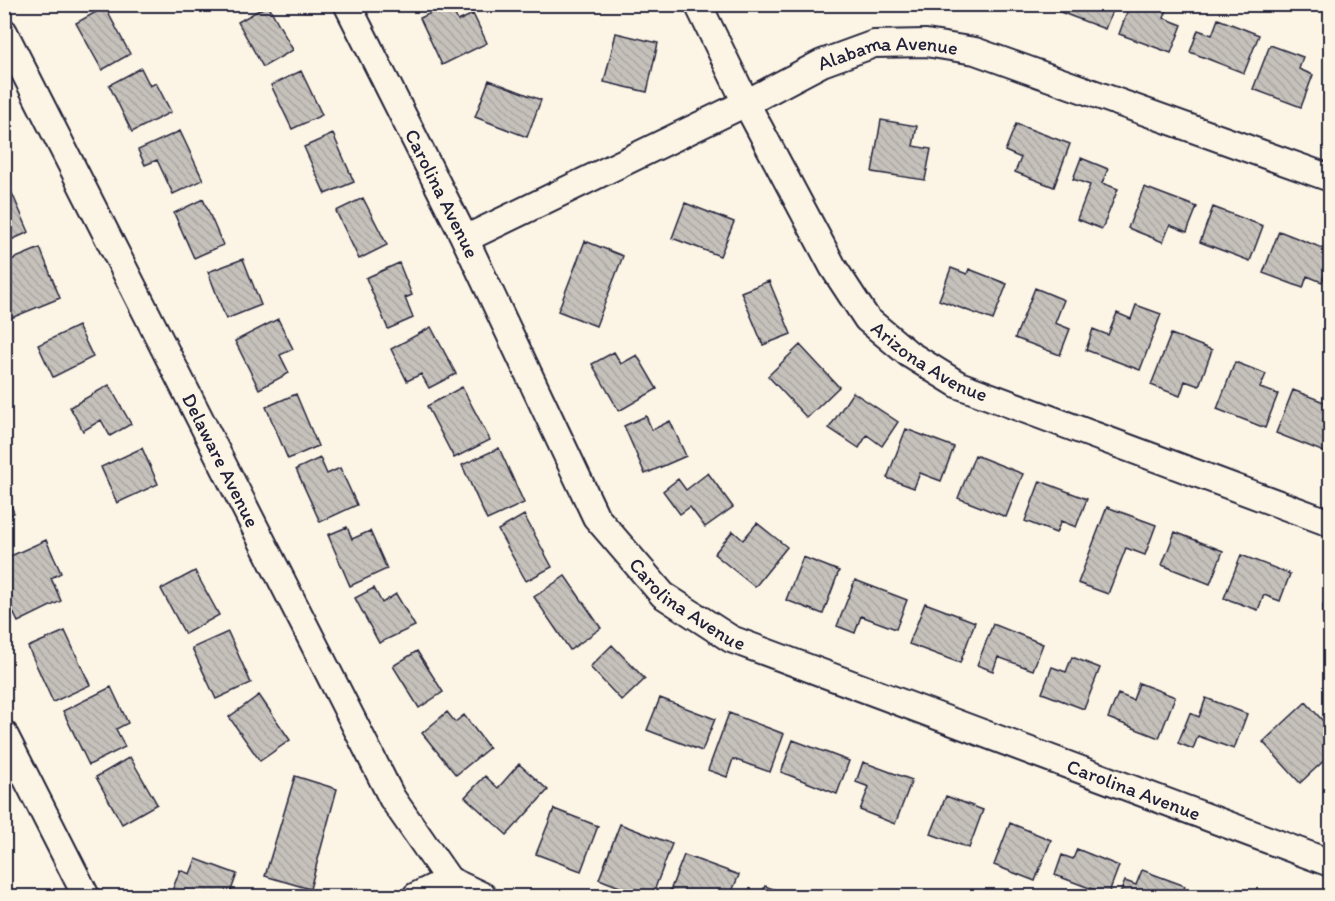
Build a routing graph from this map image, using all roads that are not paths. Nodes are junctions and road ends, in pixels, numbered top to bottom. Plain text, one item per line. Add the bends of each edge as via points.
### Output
1 (347, 4) edge
2 (698, 4) edge
3 (4, 32) edge
4 (746, 103) junction
5 (1330, 178) edge
6 (465, 239) junction
7 (1330, 523) edge
8 (4, 734) edge
9 (1330, 863) edge
10 (449, 880) junction
11 (86, 897) edge
12 (416, 897) edge
13 (483, 897) edge

1 - 6 street, Carolina Avenue
2 - 4 street, Arizona Avenue
3 - 10 street, Delaware Avenue via 392,798
4 - 5 street, Alabama Avenue via 822,63 873,44 926,43 975,51 1017,65
4 - 6 street, Alabama Avenue
4 - 7 street, Arizona Avenue via 833,267 867,319 909,354 958,385
6 - 9 street, Carolina Avenue via 596,517 663,595 731,639
8 - 11 street
10 - 12 street
10 - 13 street

